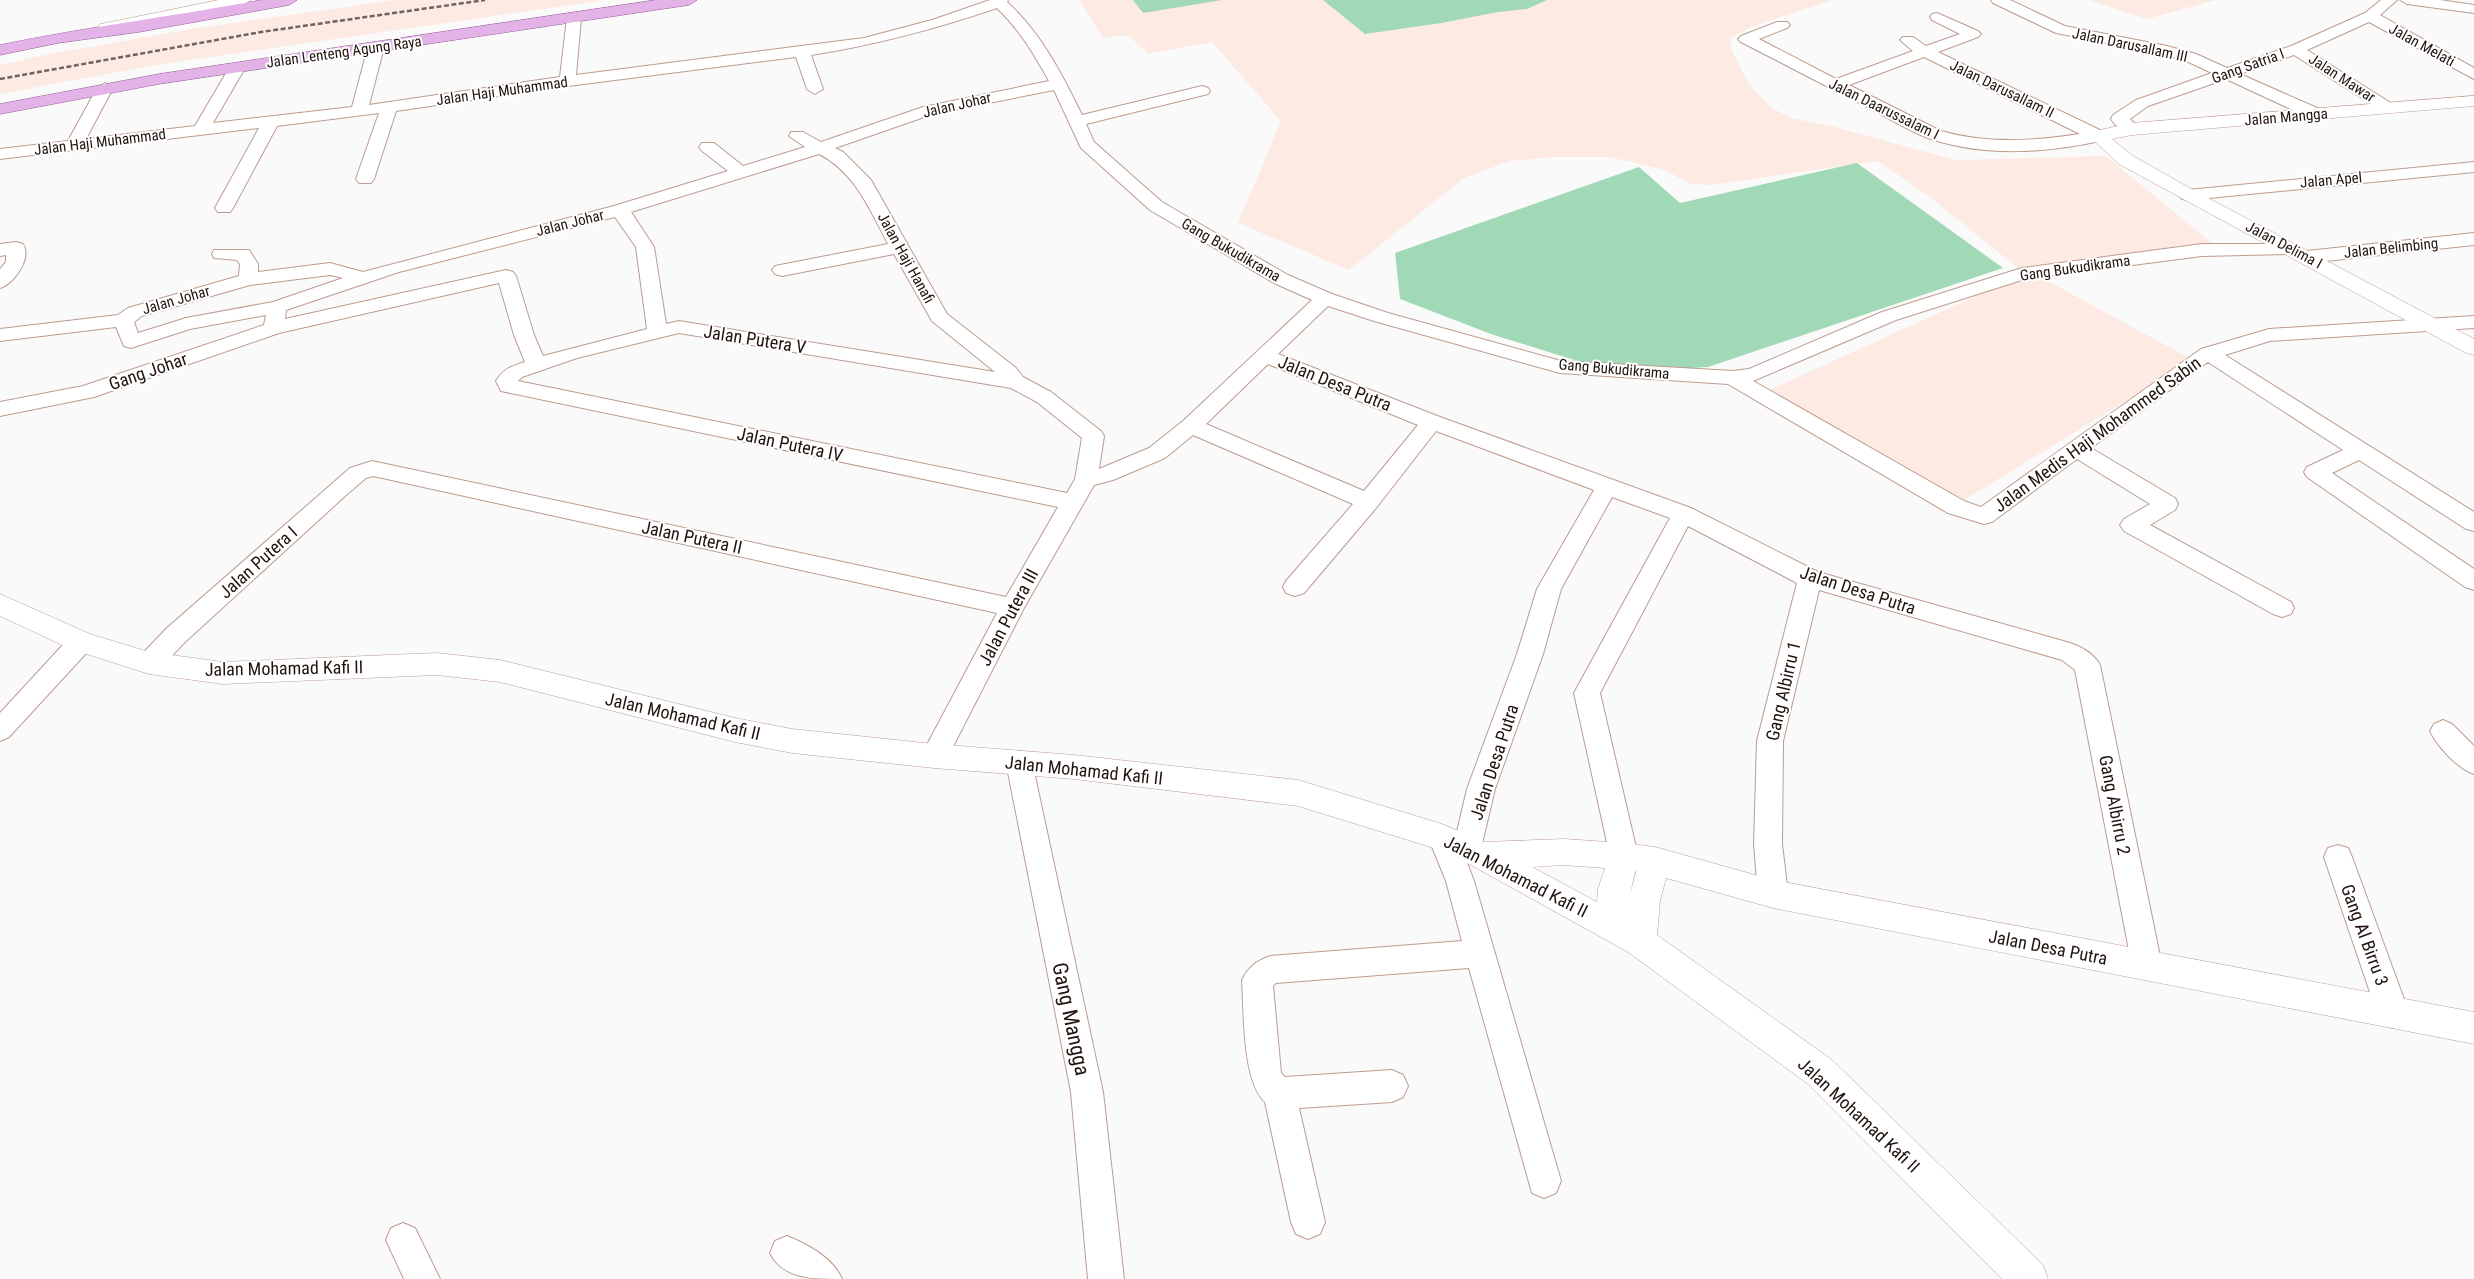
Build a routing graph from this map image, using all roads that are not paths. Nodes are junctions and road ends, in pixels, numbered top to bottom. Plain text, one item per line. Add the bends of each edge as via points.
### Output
1 (243, 0) edge
2 (289, 0) edge
3 (689, 0) edge
4 (1998, 0) edge
5 (2390, 0) edge
6 (2407, 0) edge
7 (1000, 1) edge
8 (2471, 6) edge
9 (2370, 16) junction
10 (1937, 17) dead end
11 (574, 18) junction
12 (1782, 25) dead end
13 (58, 38) junction
14 (1908, 40) dead end
15 (376, 47) junction
16 (2296, 49) junction
17 (0, 50) edge
18 (1923, 50) junction
19 (802, 52) junction
20 (237, 68) junction
21 (2230, 74) junction
22 (2474, 74) edge
23 (568, 81) junction
24 (1059, 84) junction
25 (1834, 85) junction
26 (105, 88) junction
27 (815, 89) dead end
28 (1202, 90) dead end
29 (2474, 101) edge
30 (389, 107) junction
31 (2388, 108) junction
32 (0, 109) edge
33 (359, 111) junction
34 (2318, 115) junction
35 (1076, 121) junction
36 (271, 122) junction
37 (2132, 129) junction
38 (201, 130) junction
39 (797, 136) dead end
40 (2098, 136) junction
41 (74, 146) junction
42 (708, 147) dead end
43 (819, 148) junction
44 (0, 154) edge
45 (2474, 167) edge
46 (740, 172) junction
47 (365, 179) dead end
48 (2188, 195) junction
49 (224, 208) dead end
50 (620, 210) junction
51 (2474, 239) edge
52 (900, 247) junction
53 (0, 250) edge
54 (2298, 253) junction
55 (221, 254) dead end
56 (782, 270) dead end
57 (361, 277) junction
58 (248, 279) junction
59 (0, 282) edge
60 (1320, 304) junction
61 (277, 307) junction
62 (123, 320) junction
63 (2474, 322) edge
64 (2436, 326) junction
65 (273, 328) junction
66 (657, 332) junction
67 (0, 335) edge
68 (2474, 348) edge
69 (2208, 353) junction
70 (1266, 356) junction
71 (537, 365) junction
72 (1733, 378) junction
73 (1016, 382) junction
74 (508, 386) joint
75 (0, 409) edge
76 (1432, 422) junction
77 (1192, 426) junction
78 (2076, 449) junction
79 (2360, 450) junction
80 (372, 468) joint
81 (1086, 479) junction
82 (1607, 486) junction
83 (1072, 502) junction
84 (1368, 502) junction
85 (1683, 514) junction
86 (2474, 523) edge
87 (1810, 578) junction
88 (2474, 581) edge
89 (1295, 587) dead end
90 (0, 604) edge
91 (1012, 607) junction
92 (2282, 608) dead end
93 (81, 642) junction
94 (2070, 653) joint
95 (149, 663) junction
96 (0, 730) edge
97 (2443, 731) dead end
98 (934, 756) junction
99 (1019, 762) junction
100 (2474, 763) edge
101 (1464, 847) junction
102 (2338, 857) dead end
103 (1640, 859) junction
104 (1773, 894) junction
105 (1612, 926) junction
106 (1640, 942) junction
107 (1480, 953) junction
108 (2147, 966) junction
109 (2393, 1013) junction
110 (2474, 1028) edge
111 (1392, 1086) dead end
112 (1279, 1093) junction
113 (1544, 1181) dead end
114 (1308, 1222) dead end
115 (403, 1240) dead end
116 (787, 1253) dead end
117 (422, 1279) edge
118 (824, 1279) edge
119 (1106, 1279) edge
120 (2029, 1279) edge

1 - 13 main road
2 - 13 main road
3 - 11 main road, Jalan Lenteng Agung Raya
4 - 21 street, Jalan Darusallam III via 2061,30 2162,49
5 - 9 street, Gang Satria I
6 - 8 street
7 - 19 street, Jalan Haji Muhammad via 937,24 865,42
7 - 24 street, Gang Bukudikrama via 1016,18
9 - 16 street, Gang Satria I
9 - 22 street, Jalan Melati
10 - 18 street via 1973,34
11 - 15 main road, Jalan Lenteng Agung Raya
11 - 23 street
12 - 25 street, Jalan Daarussalam I via 1746,39
13 - 17 main road
14 - 18 street, Jalan Darusallam II
15 - 20 main road, Jalan Lenteng Agung Raya
15 - 33 street
16 - 21 street, Gang Satria I
16 - 31 street, Jalan Mawar
18 - 25 street
18 - 40 street, Jalan Darusallam II
19 - 23 street, Jalan Haji Muhammad
19 - 27 street
20 - 26 main road, Jalan Lenteng Agung Raya
20 - 38 street
21 - 34 street, Jalan Darusallam III
21 - 37 street, Gang Satria I via 2142,102 2119,119
23 - 30 street, Jalan Haji Muhammad
24 - 35 street, Gang Bukudikrama
24 - 43 street, Jalan Johar via 929,110
25 - 40 street, Jalan Daarussalam I via 1934,135 1962,144 2025,147
26 - 32 main road, Jalan Lenteng Agung Raya
26 - 41 street
28 - 35 street
29 - 31 main road, Jalan Mangga
30 - 33 street, Jalan Haji Muhammad
30 - 47 street
31 - 34 main road, Jalan Mangga
33 - 36 street, Jalan Haji Muhammad
34 - 37 main road, Jalan Mangga
35 - 60 street, Gang Bukudikrama via 1087,144 1156,206
36 - 38 street, Jalan Haji Muhammad
36 - 49 street
37 - 40 main road, Jalan Mangga
38 - 41 street, Jalan Haji Muhammad
39 - 43 street, Jalan Haji Hanafi
40 - 48 main road, Jalan Delima I via 2126,160
41 - 44 street, Jalan Haji Muhammad
42 - 46 street
43 - 46 street, Jalan Johar
43 - 52 street, Jalan Haji Hanafi via 838,156 862,180
45 - 48 street, Jalan Apel
46 - 50 street, Jalan Johar
48 - 54 main road, Jalan Delima I
50 - 57 street, Jalan Johar
50 - 66 street via 645,247
51 - 54 street, Jalan Belimbing
52 - 56 street
52 - 73 street, Jalan Haji Hanafi via 939,317
53 - 59 street via 16,248 15,262
54 - 64 main road, Jalan Delima I
54 - 72 street, Gang Bukudikrama via 2202,250 2022,274 1889,316 1754,374
55 - 58 street via 242,254 249,264
57 - 58 street, Jalan Johar via 330,269
57 - 61 street, Gang Johar
58 - 62 street, Jalan Johar via 135,312
60 - 70 street
60 - 72 street, Gang Bukudikrama via 1381,317 1560,367
61 - 62 street, Gang Johar via 186,324 131,342
61 - 65 street
62 - 67 street
63 - 64 street, Jalan Medis Haji Mohammed Sabin
64 - 68 main road, Jalan Delima I
64 - 69 street, Jalan Medis Haji Mohammed Sabin via 2269,335
65 - 71 street, Gang Johar via 506,276
65 - 75 street, Gang Johar via 87,392
66 - 71 street, Jalan Putera V via 571,353
66 - 73 street, Jalan Putera V via 679,327
69 - 78 street, Jalan Medis Haji Mohammed Sabin
69 - 79 street
70 - 76 street, Jalan Desa Putra
70 - 77 street
71 - 74 street, Jalan Putera V via 515,372 506,381
72 - 78 street, Jalan Medis Haji Mohammed Sabin via 1956,507 1984,516
73 - 81 street, Jalan Putera III via 1044,397 1093,436
74 - 83 street, Jalan Putera IV
76 - 82 street, Jalan Desa Putra
76 - 84 street
77 - 81 street via 1157,453 1105,475
77 - 84 street
78 - 92 street via 2167,504 2132,525
79 - 86 street
79 - 88 street via 2315,472
80 - 91 street, Jalan Putera II
80 - 95 street, Jalan Putera I via 358,473 337,491
81 - 83 street, Jalan Putera III
82 - 85 street, Jalan Desa Putra
82 - 101 street, Jalan Desa Putra via 1550,589
83 - 91 street, Jalan Putera III
84 - 89 street
85 - 87 street, Jalan Desa Putra
85 - 103 street via 1587,694
87 - 94 street, Jalan Desa Putra
87 - 104 street, Gang Albirru 1 via 1770,741 1768,844
90 - 93 main road, Jalan Mohamad Kafi II
91 - 98 street, Jalan Putera III
93 - 95 main road, Jalan Mohamad Kafi II
93 - 96 street
94 - 108 street, Gang Albirru 2 via 2087,665
95 - 98 main road, Jalan Mohamad Kafi II via 223,673 437,664 500,671 735,730 792,741
97 - 100 street
98 - 99 main road, Jalan Mohamad Kafi II
99 - 101 main road, Jalan Mohamad Kafi II via 1298,793
99 - 119 street, Gang Mangga via 1087,1092
101 - 103 main road, Jalan Desa Putra
101 - 105 main road, Jalan Mohamad Kafi II
101 - 107 street via 1460,880
102 - 109 street, Gang Al Birru 3
103 - 104 main road, Jalan Desa Putra
103 - 105 main road via 1614,889
103 - 106 main road via 1644,901
104 - 108 main road, Jalan Desa Putra
105 - 106 main road, Jalan Mohamad Kafi II
106 - 120 main road, Jalan Mohamad Kafi II via 1820,1072
107 - 112 street via 1274,970 1261,975 1257,980 1265,1074
107 - 113 street
108 - 109 main road, Jalan Desa Putra
109 - 110 main road, Jalan Desa Putra
111 - 112 street
112 - 114 street
115 - 117 street
116 - 118 street

